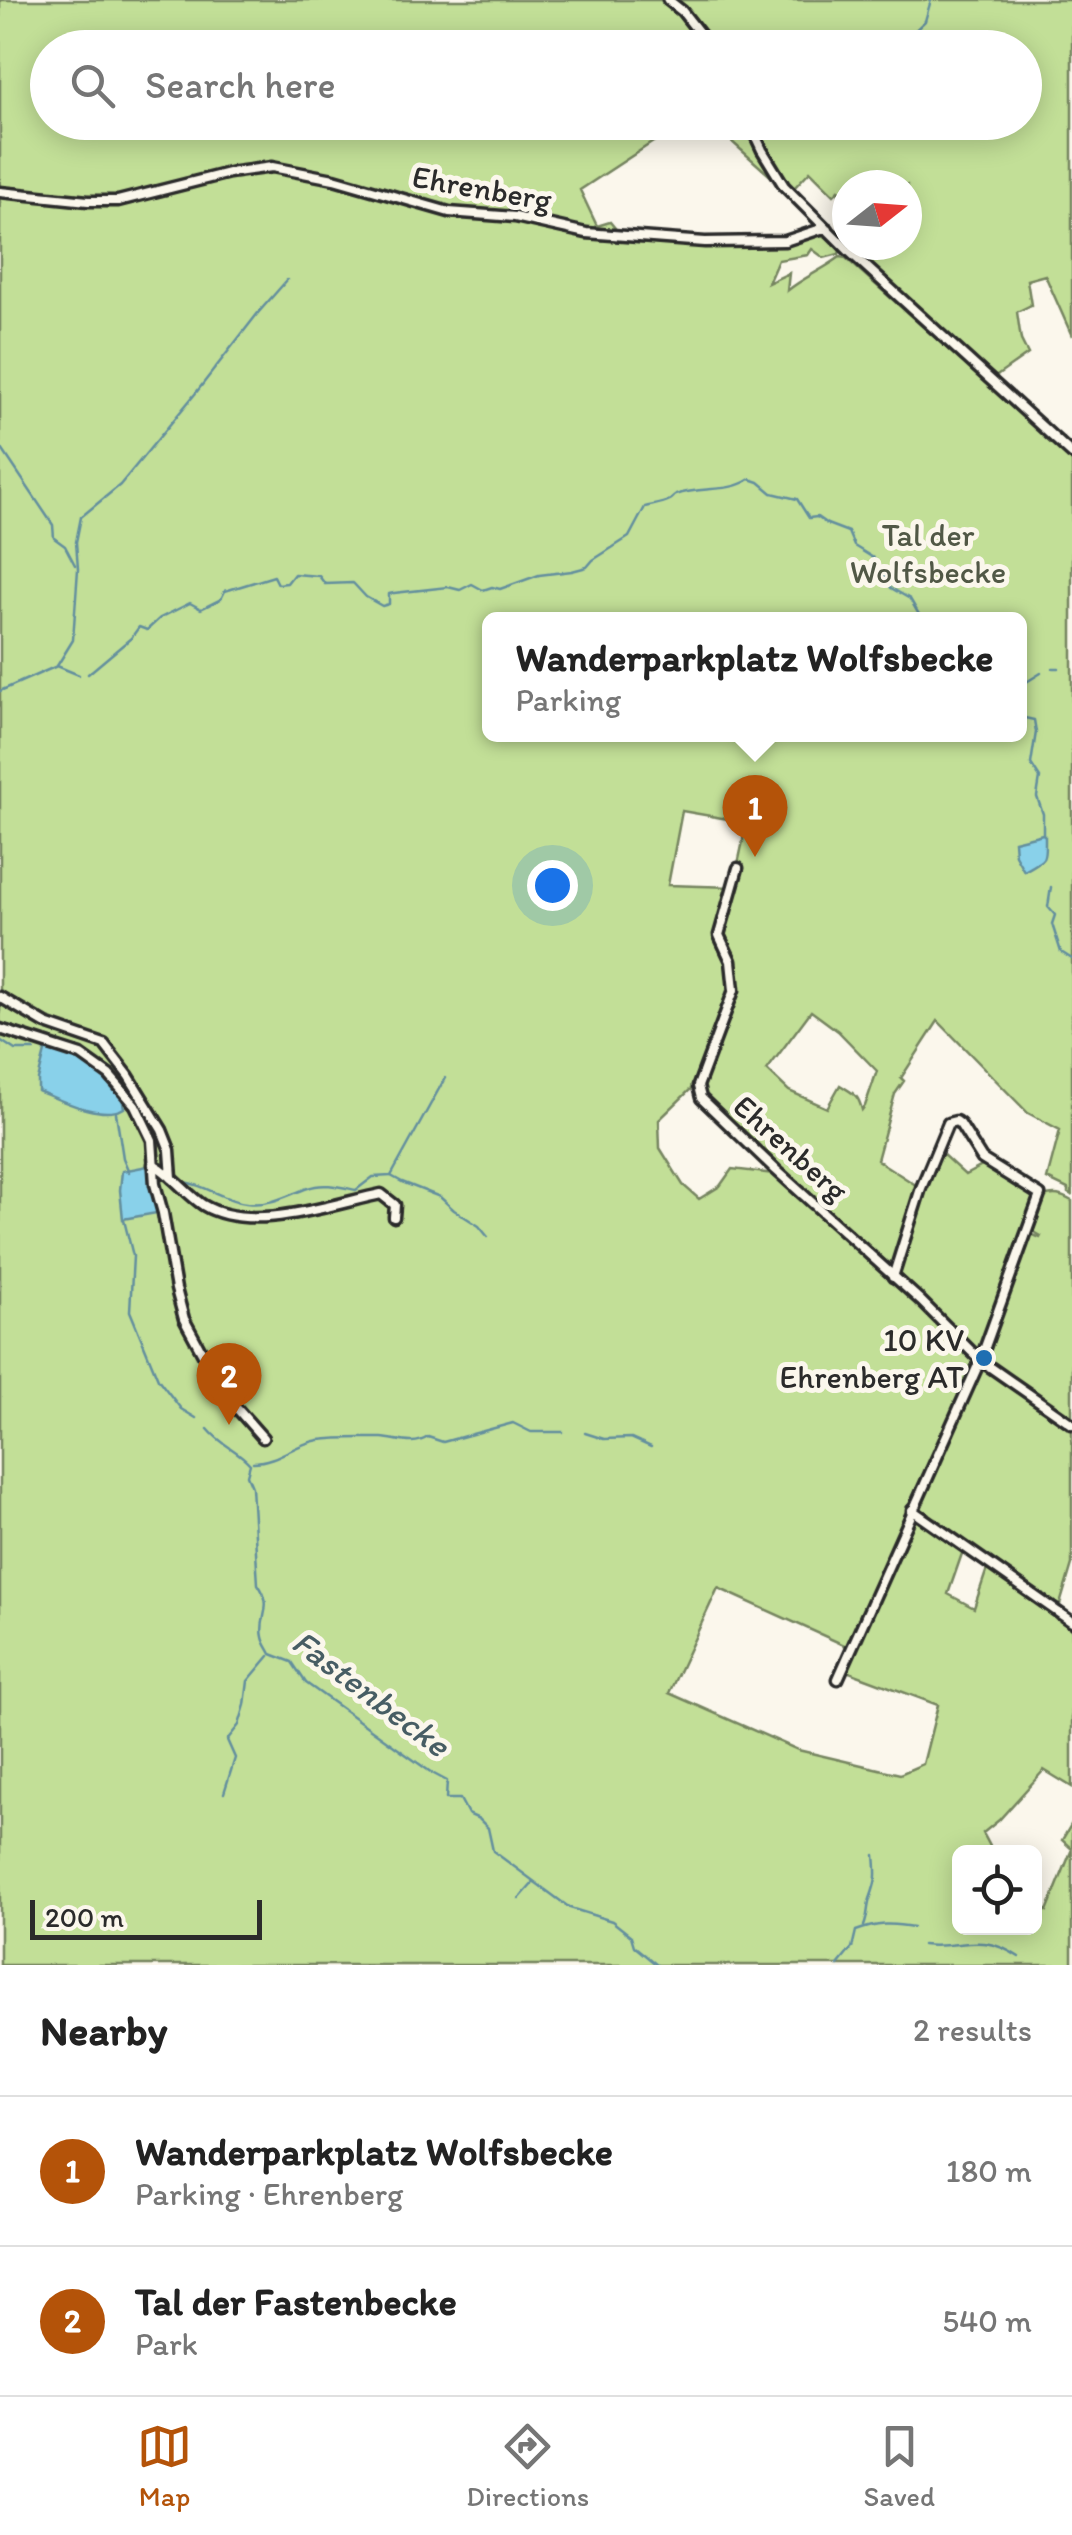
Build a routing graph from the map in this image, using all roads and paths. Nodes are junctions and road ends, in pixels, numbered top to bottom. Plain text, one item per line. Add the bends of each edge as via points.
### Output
1 (668, 0) edge
2 (697, 30) edge
3 (758, 140) edge
4 (0, 192) edge
5 (828, 228) junction
6 (1072, 454) edge
7 (738, 868) dead end
8 (0, 996) edge
9 (0, 1029) edge
10 (153, 1164) junction
11 (172, 1178) junction
12 (394, 1218) dead end
13 (893, 1277) junction
14 (980, 1360) junction
15 (1072, 1424) edge
16 (262, 1438) dead end
17 (912, 1510) junction
18 (1072, 1622) edge
19 (838, 1679) dead end

1 - 2 street
3 - 5 street via 777,177
4 - 5 street, Ehrenberg via 118,201 272,167 449,212 515,217 586,233 726,242 785,240
5 - 6 street
7 - 13 street, Ehrenberg via 719,935 734,990 698,1086 702,1098
8 - 11 street via 46,1024 104,1044 162,1130
9 - 10 street via 70,1050 100,1068 145,1122
10 - 11 street
10 - 16 street via 184,1319 225,1395
11 - 12 street via 205,1206 226,1213 312,1212 381,1194 395,1205
13 - 14 street, Ehrenberg
13 - 14 street via 921,1188 948,1123 956,1121 982,1159 1040,1195
14 - 15 street, Ehrenberg
14 - 17 street
17 - 18 street
17 - 19 street

